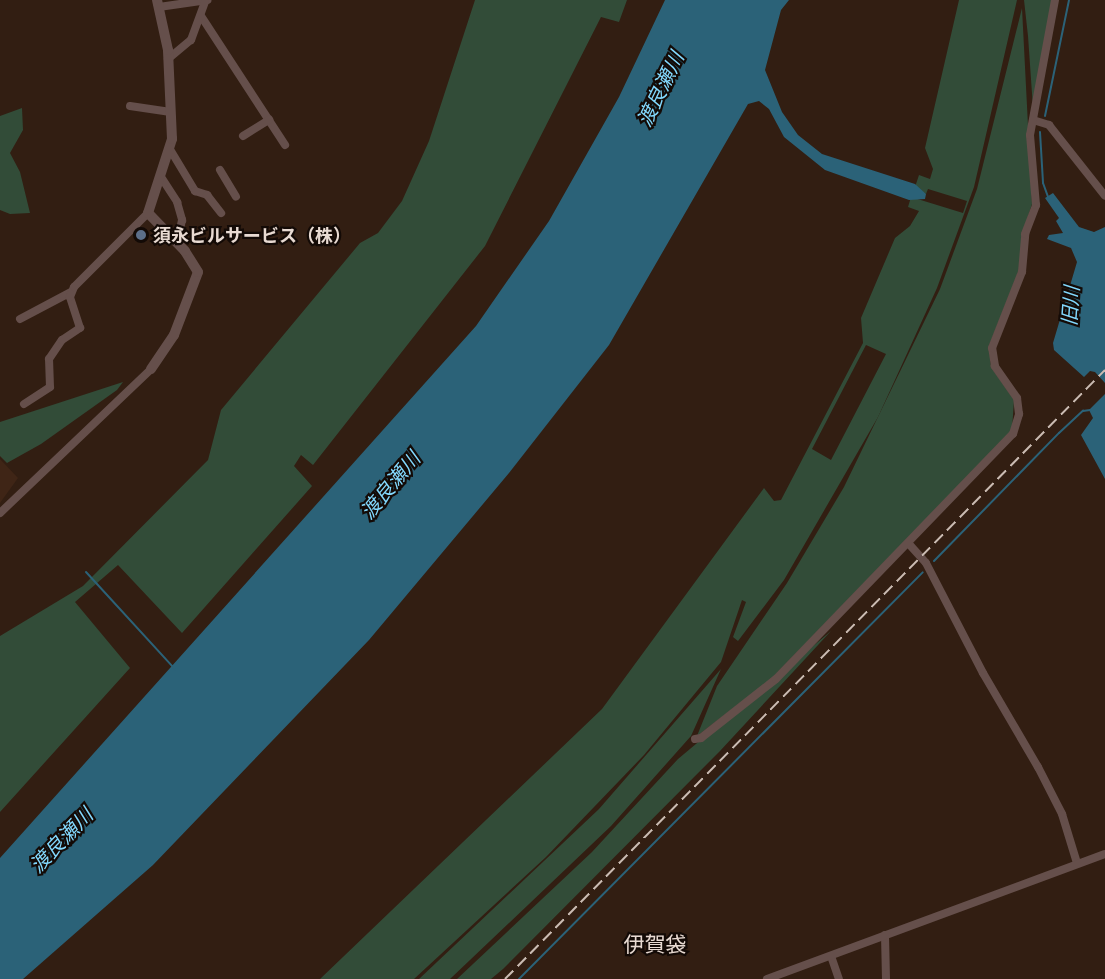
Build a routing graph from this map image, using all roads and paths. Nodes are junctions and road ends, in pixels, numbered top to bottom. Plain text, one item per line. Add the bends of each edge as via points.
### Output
1 (1055, 0) edge
2 (206, 1) edge
3 (158, 3) edge
4 (201, 16) junction
5 (168, 59) junction
6 (130, 106) dead end
7 (171, 112) junction
8 (269, 120) junction
9 (1033, 120) junction
10 (243, 136) dead end
11 (285, 145) dead end
12 (171, 151) junction
13 (220, 170) dead end
14 (161, 177) junction
15 (1105, 196) edge
16 (236, 197) dead end
17 (148, 213) junction
18 (221, 213) dead end
19 (177, 243) junction
20 (70, 292) junction
21 (20, 319) dead end
22 (150, 369) joint
23 (24, 404) dead end
24 (0, 513) edge
25 (909, 544) junction
26 (695, 739) dead end
27 (1105, 854) edge
28 (1077, 863) junction
29 (885, 935) junction
30 (831, 956) junction
31 (782, 977) edge
32 (767, 979) edge
33 (839, 979) edge
34 (886, 979) edge

1 - 9 street
2 - 3 street
2 - 4 street
3 - 5 street
4 - 5 street via 191,40
4 - 8 street
5 - 7 street
6 - 7 street
7 - 12 street
8 - 10 street
8 - 11 street
9 - 15 street via 1049,125
9 - 25 street via 1030,135 1036,205 1025,234 1022,272 992,348 995,366 1017,398 1016,428 994,457
12 - 14 street
12 - 18 street via 195,191 207,195
13 - 16 street
14 - 17 street
14 - 19 street via 177,202 182,220
17 - 19 street
17 - 20 street via 84,273
19 - 22 street via 198,272 174,334
20 - 21 street
20 - 23 street via 80,328 62,340 49,359 50,387
22 - 24 street
25 - 26 street via 776,680
25 - 28 street via 926,563 983,674 1038,767 1062,814
27 - 28 street
28 - 29 street
29 - 30 street
29 - 34 street
30 - 31 street
30 - 33 street
31 - 32 street

